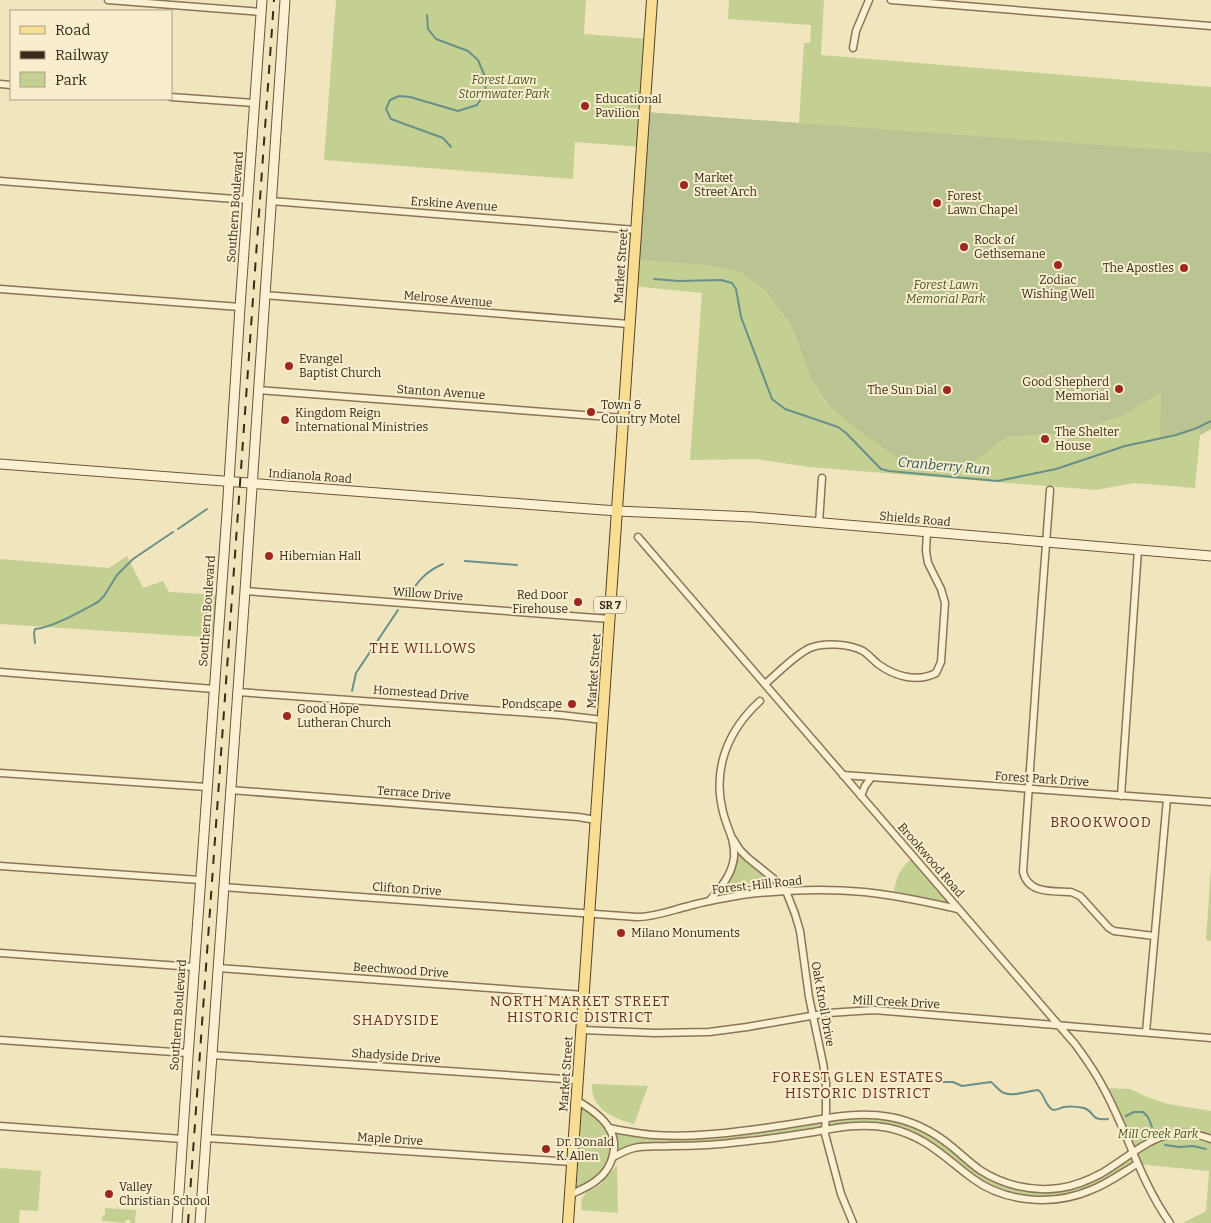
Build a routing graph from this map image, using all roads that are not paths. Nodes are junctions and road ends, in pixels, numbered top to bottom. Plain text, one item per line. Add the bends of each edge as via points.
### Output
1 (108, 0) edge
2 (262, 0) edge
3 (285, 0) edge
4 (652, 0) edge
5 (869, 0) edge
6 (891, 0) edge
7 (261, 12) junction
8 (1211, 26) edge
9 (853, 48) dead end
10 (172, 97) edge
11 (254, 104) junction
12 (0, 181) edge
13 (248, 200) junction
14 (271, 201) junction
15 (636, 230) junction
16 (0, 289) edge
17 (264, 296) junction
18 (240, 307) junction
19 (629, 324) junction
20 (258, 390) junction
21 (623, 418) junction
22 (0, 464) edge
23 (822, 478) dead end
24 (229, 482) junction
25 (251, 484) junction
26 (1050, 490) dead end
27 (617, 511) junction
28 (819, 523) junction
29 (927, 532) junction
30 (638, 537) dead end
31 (1046, 542) junction
32 (1138, 550) junction
33 (1211, 556) edge
34 (245, 591) junction
35 (610, 619) junction
36 (0, 672) edge
37 (765, 684) junction
38 (214, 689) junction
39 (237, 692) junction
40 (760, 701) dead end
41 (603, 720) junction
42 (0, 772) edge
43 (843, 775) junction
44 (871, 778) junction
45 (207, 787) junction
46 (1029, 789) junction
47 (230, 790) junction
48 (861, 796) junction
49 (1121, 796) junction
50 (1167, 799) junction
51 (1211, 802) edge
52 (596, 820) junction
53 (733, 839) junction
54 (0, 866) edge
55 (200, 880) junction
56 (223, 887) junction
57 (786, 891) junction
58 (710, 900) junction
59 (958, 909) junction
60 (589, 914) junction
61 (1154, 936) junction
62 (0, 953) edge
63 (194, 966) junction
64 (218, 968) junction
65 (584, 995) junction
66 (813, 1015) junction
67 (1058, 1025) junction
68 (582, 1030) junction
69 (1146, 1032) junction
70 (1211, 1038) edge
71 (0, 1040) edge
72 (188, 1053) junction
73 (212, 1055) junction
74 (578, 1080) junction
75 (576, 1100) junction
76 (826, 1118) junction
77 (0, 1126) edge
78 (609, 1128) junction
79 (825, 1129) junction
80 (715, 1134) junction
81 (206, 1138) junction
82 (183, 1139) junction
83 (1211, 1139) edge
84 (715, 1144) junction
85 (1132, 1152) junction
86 (613, 1157) junction
87 (572, 1162) junction
88 (1137, 1164) junction
89 (973, 1165) junction
90 (966, 1173) junction
91 (570, 1195) junction
92 (177, 1223) edge
93 (200, 1223) edge
94 (568, 1223) edge
95 (853, 1223) edge
96 (1170, 1223) edge

1 - 7 street
2 - 7 street, Southern Boulevard
3 - 14 street
4 - 15 main road, Market Street / SR 7
5 - 9 street via 856,31
6 - 8 street
7 - 11 street, Southern Boulevard
10 - 11 street
11 - 13 street, Southern Boulevard
12 - 13 street
13 - 18 street, Southern Boulevard
14 - 15 street, Erskine Avenue
14 - 17 street
15 - 19 main road, Market Street / SR 7
16 - 18 street
17 - 19 street, Melrose Avenue
17 - 20 street
18 - 24 street, Southern Boulevard
19 - 21 main road, Market Street / SR 7
20 - 21 street, Stanton Avenue
20 - 25 street
21 - 27 main road, Market Street / SR 7
22 - 24 street, Indianola Road
23 - 28 street
24 - 25 street, Indianola Road
24 - 38 street, Southern Boulevard
25 - 27 street, Indianola Road
25 - 34 street
26 - 31 street
27 - 28 street, Shields Road
27 - 35 main road, Market Street / SR 7
28 - 29 street, Shields Road
29 - 31 street, Shields Road
29 - 37 street via 927,558 945,603 941,662 936,673 926,678 900,676 855,648 825,644 806,650
30 - 37 street, Brookwood Road
31 - 32 street, Shields Road
31 - 46 street
32 - 33 street, Shields Road
32 - 49 street
34 - 35 street, Willow Drive
34 - 39 street
35 - 41 main road, Market Street / SR 7
36 - 38 street
37 - 43 street, Brookwood Road
38 - 45 street, Southern Boulevard
39 - 41 street, Homestead Drive
39 - 47 street
40 - 53 street, Oak Knoll Drive via 735,730 721,768 722,810
41 - 52 main road, Market Street / SR 7
42 - 45 street
43 - 44 street, Forest Park Drive
43 - 48 street, Brookwood Road
44 - 46 street, Forest Park Drive
44 - 48 street
45 - 55 street, Southern Boulevard
46 - 49 street, Forest Park Drive
46 - 61 street via 1023,872 1030,885 1080,896 1114,931
47 - 52 street, Terrace Drive
47 - 56 street
48 - 59 street, Brookwood Road
49 - 50 street, Forest Park Drive
50 - 51 street, Forest Park Drive
50 - 61 street
52 - 60 main road, Market Street / SR 7
53 - 57 street, Oak Knoll Drive via 748,858
53 - 58 street, Oak Knoll Drive via 734,857 730,871
54 - 55 street
55 - 63 street, Southern Boulevard
56 - 60 street, Clifton Drive
56 - 64 street
57 - 58 street, Forest-Hill Road
57 - 59 street, Forest-Hill Road via 865,892
57 - 66 street, Oak Knoll Drive via 800,931
58 - 60 street, Forest-Hill Road via 643,917
59 - 67 street, Brookwood Road
60 - 65 main road, Market Street / SR 7
61 - 69 street
62 - 63 street
63 - 72 street, Southern Boulevard
64 - 65 street, Beechwood Drive
64 - 73 street
65 - 68 main road, Market Street / SR 7
66 - 67 street, Mill Creek Drive via 874,1010
66 - 68 street, Mill Creek Drive via 709,1032
66 - 76 street, Oak Knoll Drive via 826,1084
67 - 69 street, Mill Creek Drive
67 - 85 street, Brookwood Road via 1075,1044 1104,1088
68 - 74 main road, Market Street / SR 7
69 - 70 street, Mill Creek Drive
71 - 72 street
72 - 82 street, Southern Boulevard
73 - 74 street, Shadyside Drive
73 - 81 street
74 - 75 main road, Market Street / SR 7
75 - 78 street
75 - 87 main road, Market Street / SR 7
76 - 79 street, Oak Knoll Drive
76 - 80 street
76 - 89 street via 857,1114 892,1117 924,1128
77 - 82 street
78 - 80 street via 655,1135
78 - 86 street via 614,1143
79 - 84 street via 763,1140
79 - 90 street via 857,1125 906,1133 934,1147
79 - 95 street, Oak Knoll Drive via 841,1194
80 - 84 street
81 - 87 street, Maple Drive
81 - 93 street
82 - 92 street, Southern Boulevard
83 - 85 street via 1182,1132 1161,1137
84 - 86 street via 640,1147
85 - 88 street, Brookwood Road
85 - 89 street via 1091,1178 1052,1189 1011,1184
86 - 91 street via 597,1180
87 - 91 main road, Market Street / SR 7
88 - 90 street via 1089,1191 1046,1200 1003,1193
88 - 96 street, Brookwood Road
89 - 90 street
91 - 94 main road, Market Street / SR 7

